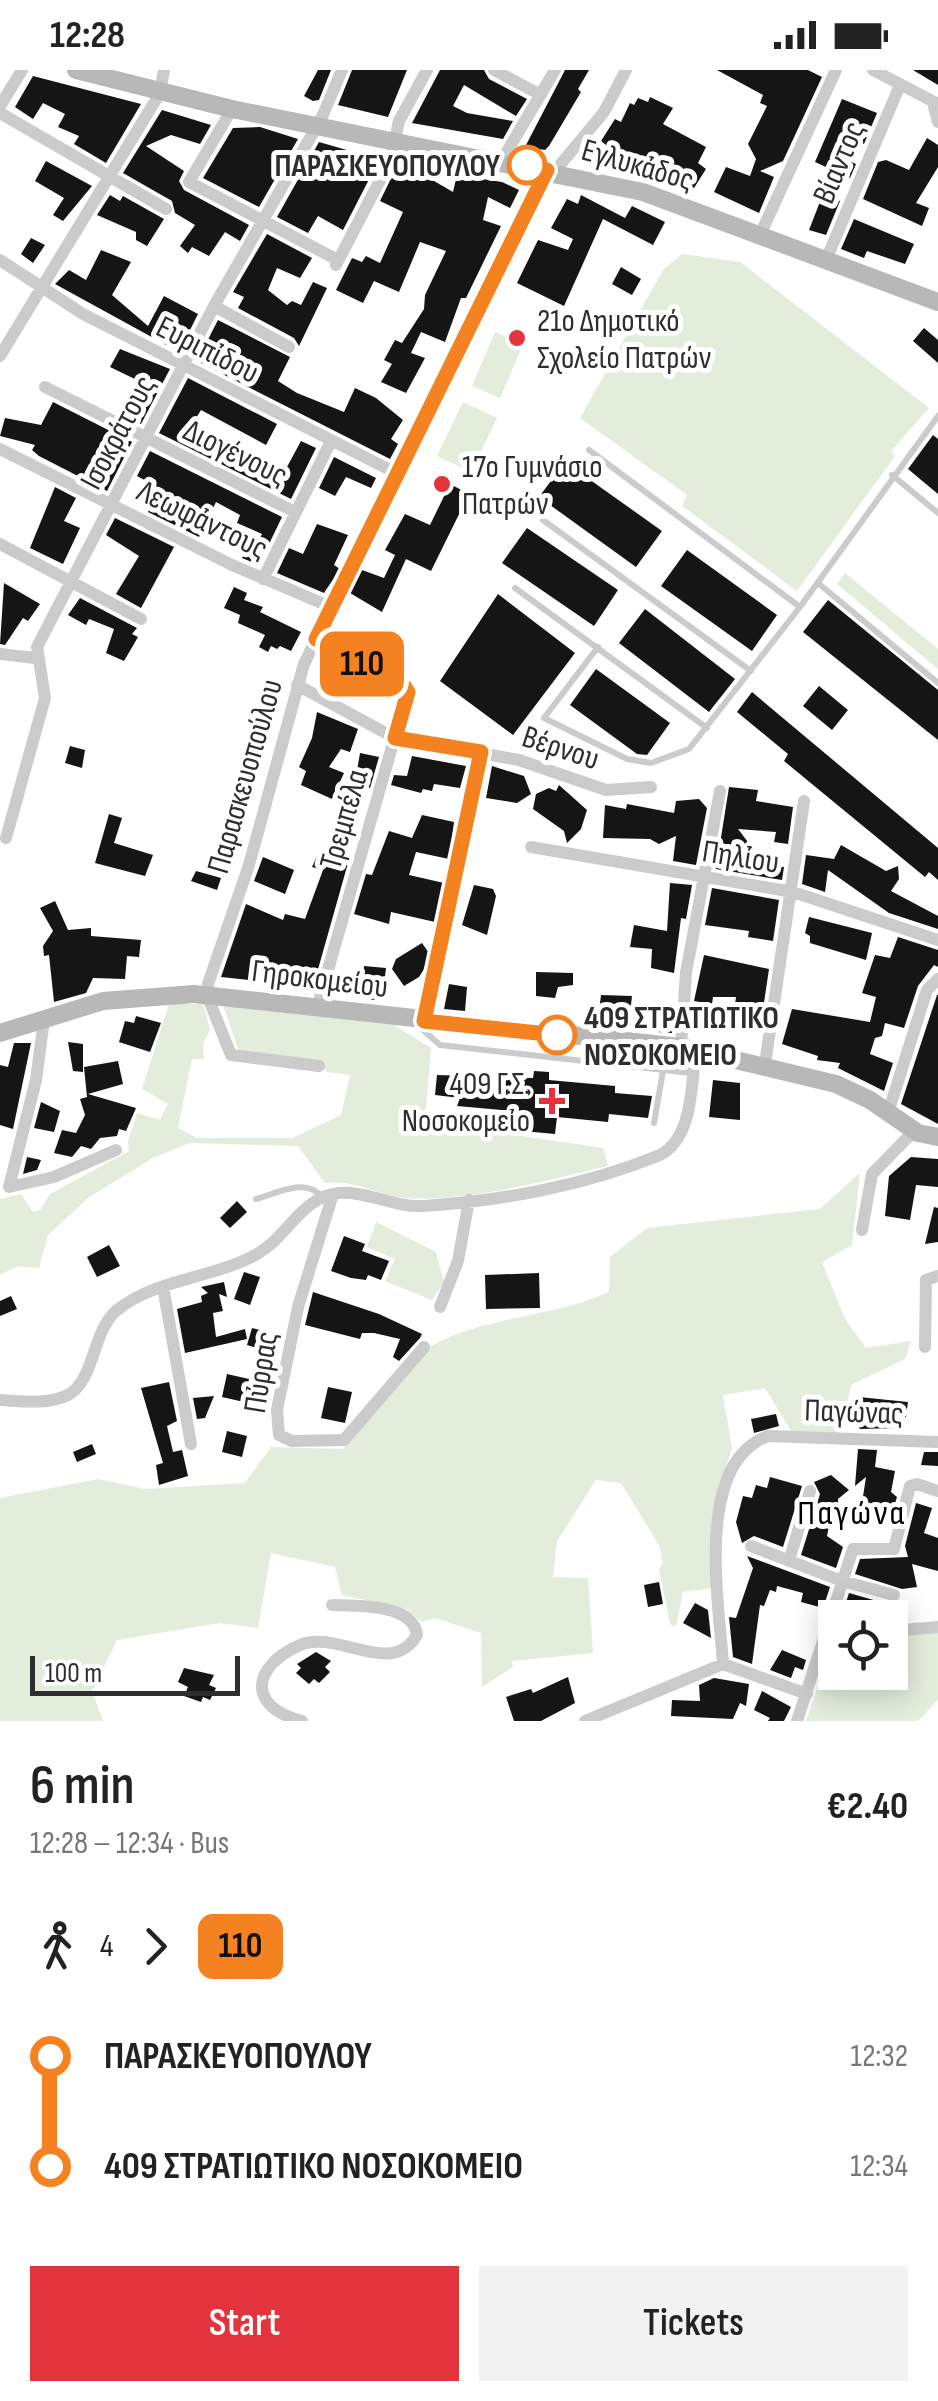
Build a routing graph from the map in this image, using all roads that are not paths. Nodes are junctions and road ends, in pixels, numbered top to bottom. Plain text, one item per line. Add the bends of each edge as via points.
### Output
1 (22, 70) edge
2 (76, 70) edge
3 (164, 70) edge
4 (342, 70) edge
5 (427, 70) edge
6 (494, 70) edge
7 (556, 70) edge
8 (626, 70) edge
9 (836, 70) edge
10 (873, 70) edge
11 (900, 85) junction
12 (160, 93) junction
13 (540, 95) junction
14 (936, 104) edge
15 (232, 109) junction
16 (0, 110) edge
17 (938, 122) edge
18 (317, 126) junction
19 (395, 140) junction
20 (502, 160) junction
21 (551, 170) junction
22 (107, 175) junction
23 (166, 209) dead end
24 (262, 222) junction
25 (760, 235) junction
26 (0, 260) edge
27 (826, 260) junction
28 (40, 288) junction
29 (938, 302) edge
30 (214, 306) junction
31 (289, 347) dead end
32 (0, 356) edge
33 (182, 367) junction
34 (45, 387) dead end
35 (938, 416) edge
36 (146, 438) junction
37 (331, 441) junction
38 (0, 449) edge
39 (589, 450) dead end
40 (398, 474) junction
41 (892, 475) junction
42 (111, 504) junction
43 (295, 512) junction
44 (938, 513) edge
45 (543, 520) dead end
46 (0, 546) edge
47 (262, 578) junction
48 (70, 581) junction
49 (818, 583) junction
50 (515, 588) dead end
51 (331, 607) junction
52 (800, 607) junction
53 (141, 619) dead end
54 (316, 639) junction
55 (598, 646) junction
56 (0, 654) edge
57 (35, 658) junction
58 (751, 670) junction
59 (938, 683) edge
60 (297, 686) junction
61 (707, 728) junction
62 (395, 738) junction
63 (481, 752) junction
64 (652, 787) dead end
65 (720, 791) dead end
66 (804, 801) dead end
67 (6, 838) dead end
68 (532, 847) dead end
69 (703, 879) junction
70 (793, 892) junction
71 (938, 940) edge
72 (938, 978) edge
73 (207, 996) junction
74 (318, 1008) junction
75 (44, 1020) junction
76 (424, 1021) junction
77 (0, 1032) edge
78 (689, 1048) junction
79 (765, 1064) junction
80 (319, 1066) dead end
81 (662, 1070) junction
82 (692, 1073) junction
83 (888, 1113) junction
84 (654, 1123) dead end
85 (914, 1131) junction
86 (938, 1137) edge
87 (116, 1150) dead end
88 (328, 1195) junction
89 (256, 1200) dead end
90 (468, 1200) junction
91 (862, 1230) dead end
92 (932, 1278) edge
93 (163, 1287) junction
94 (440, 1307) dead end
95 (424, 1347) dead end
96 (924, 1347) dead end
97 (0, 1400) edge
98 (938, 1442) edge
99 (190, 1444) dead end
100 (810, 1491) dead end
101 (938, 1491) edge
102 (751, 1546) dead end
103 (789, 1561) junction
104 (842, 1581) junction
105 (894, 1595) dead end
106 (838, 1600) edge
107 (332, 1605) dead end
108 (938, 1627) edge
109 (908, 1630) edge
110 (723, 1664) junction
111 (818, 1666) edge
112 (807, 1694) junction
113 (302, 1721) edge
114 (585, 1721) edge
115 (797, 1721) edge

1 - 16 street
2 - 12 main road, Εγλυκάδος
3 - 12 street
4 - 18 street, Ισοκράτους
5 - 19 street
6 - 13 street
7 - 13 street
8 - 21 street, Παρασκευοπούλου via 604,112
9 - 25 street
10 - 11 street
11 - 14 street
11 - 27 street, Βίαντος
12 - 15 main road, Εγλυκάδος
12 - 22 street
13 - 20 street
14 - 17 street
15 - 18 main road, Εγλυκάδος
15 - 24 street via 190,182
16 - 22 street
18 - 19 main road, Εγλυκάδος
18 - 24 street, Ισοκράτους
19 - 20 main road, Εγλυκάδος
19 - 24 street via 336,265
20 - 21 main road, Εγλυκάδος
21 - 25 main road, Εγλυκάδος via 643,192
21 - 40 street, Παρασκευοπούλου
22 - 23 street
22 - 28 street
24 - 30 street, Ισοκράτους
25 - 27 main road, Εγλυκάδος
26 - 28 street, Ευριπίδου
27 - 29 main road, Εγλυκάδος
28 - 32 street
28 - 33 street, Ευριπίδου
30 - 31 street
30 - 33 street, Ισοκράτους
33 - 36 street, Ισοκράτους
33 - 37 street, Ευριπίδου
34 - 36 street, Διογένους
35 - 41 lane
36 - 42 street, Ισοκράτους
36 - 43 street, Διογένους
37 - 40 street, Ευριπίδου
37 - 43 street
38 - 42 street, Λεωφάντους
39 - 52 lane
40 - 51 street, Παρασκευοπούλου
41 - 44 lane
41 - 49 lane
42 - 47 street, Λεωφάντους
42 - 48 street, Ισοκράτους
43 - 47 street
45 - 58 lane
46 - 48 street
47 - 51 street, Λεωφάντους
48 - 53 street
48 - 57 street, Ισοκράτους
49 - 52 lane
49 - 59 lane
50 - 55 lane
51 - 54 street, Παρασκευοπούλου
52 - 58 lane
54 - 60 street, Παρασκευοπούλου
54 - 62 street, Τρεμπέλα via 405,687
55 - 61 lane
55 - 61 lane via 544,718 627,759 651,763 690,748
56 - 57 street
57 - 67 street via 45,698
58 - 61 lane
60 - 62 street, Βέρνου
60 - 73 street, Παρασκευοπούλου
62 - 63 street, Βέρνου
62 - 74 street, Τρεμπέλα
63 - 64 street, Βέρνου via 606,790
63 - 76 street
65 - 69 street
66 - 70 street
68 - 69 street, Πηλίου
69 - 70 street, Πηλίου
69 - 78 street via 685,981
70 - 71 street, Πηλίου
70 - 79 street
72 - 83 street via 927,990
73 - 74 main road, Γηροκομείου
73 - 75 main road, Γηροκομείου via 103,1001
73 - 80 street via 231,1054
74 - 76 main road, Γηροκομείου
75 - 77 main road, Γηροκομείου
75 - 87 street via 32,1101 8,1188
76 - 78 main road, Γηροκομείου
76 - 81 lane via 423,1030 440,1046
78 - 79 main road, Γηροκομείου
78 - 82 street
79 - 83 main road, Γηροκομείου via 852,1090
81 - 82 lane
81 - 84 lane
82 - 90 street via 683,1132 667,1151 588,1179
83 - 85 main road, Γηροκομείου
85 - 86 main road
85 - 91 street via 872,1174
88 - 89 lane via 301,1187
88 - 90 street via 351,1192 408,1206
88 - 93 street via 254,1256
88 - 95 street, Πύρρας via 277,1410 279,1435 344,1440
90 - 94 street via 458,1261
92 - 96 street
93 - 97 street via 112,1316 74,1391 46,1401
93 - 99 street
98 - 110 street, Παγώνας via 768,1436 747,1444 724,1484 717,1549
100 - 103 street
101 - 104 street via 910,1486 898,1546 855,1547
102 - 103 street
103 - 104 street
104 - 105 street
104 - 106 street
107 - 113 street via 402,1615 417,1635 393,1654 313,1642 266,1668 265,1700 282,1716
108 - 109 street
110 - 112 street
110 - 114 street
111 - 112 street
112 - 115 street

